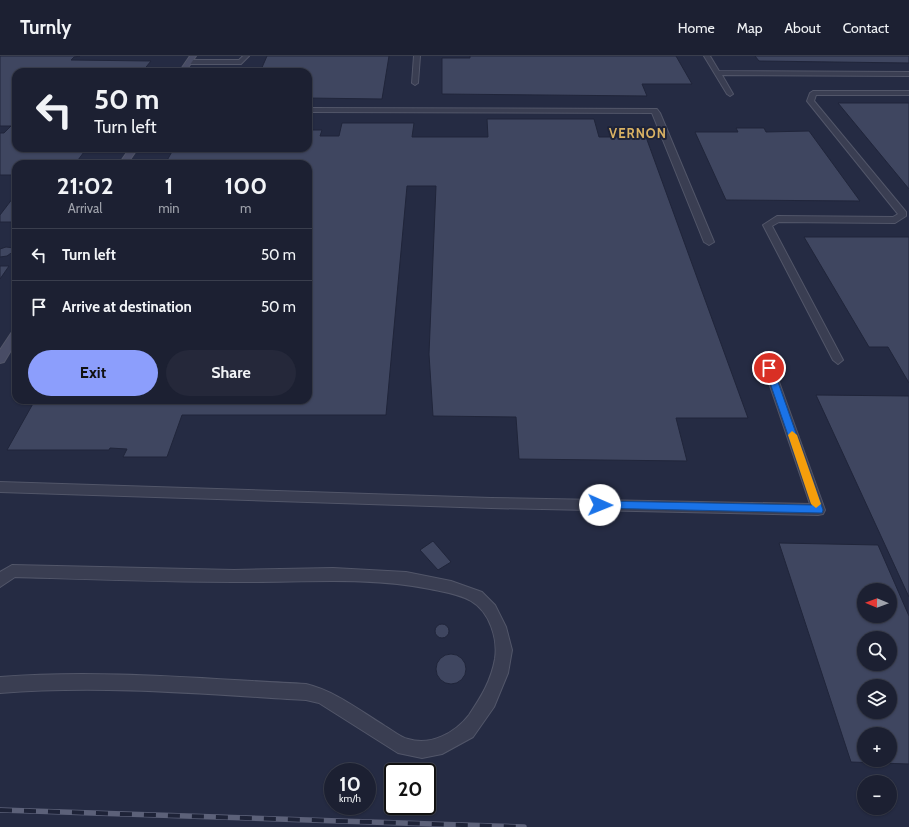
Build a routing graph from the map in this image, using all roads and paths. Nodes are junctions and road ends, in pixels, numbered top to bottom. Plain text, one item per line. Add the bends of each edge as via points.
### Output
1 (246, 56) edge
2 (417, 56) edge
3 (707, 56) edge
4 (191, 59) edge
5 (185, 68) edge
6 (717, 73) junction
7 (909, 74) edge
8 (415, 83) dead end
9 (909, 93) edge
10 (730, 94) dead end
11 (312, 110) edge
12 (709, 242) dead end
13 (12, 340) edge
14 (0, 359) edge
15 (838, 360) dead end
16 (769, 368) dead end
17 (0, 487) edge
18 (0, 582) edge
19 (0, 685) edge

1 - 4 lane via 241,62
2 - 8 lane
3 - 6 lane
4 - 5 main road
6 - 7 lane
6 - 10 lane
9 - 15 lane via 813,93 810,101 903,214 895,220 777,219 767,225
11 - 12 lane via 654,111 681,170
13 - 14 main road
16 - 17 lane via 818,510 483,503
18 - 19 lane via 12,571 234,576 333,574 406,578 477,597 490,610 499,627 504,650 500,673 488,702 467,731 442,746 422,750 404,748 322,696 306,692 101,680

